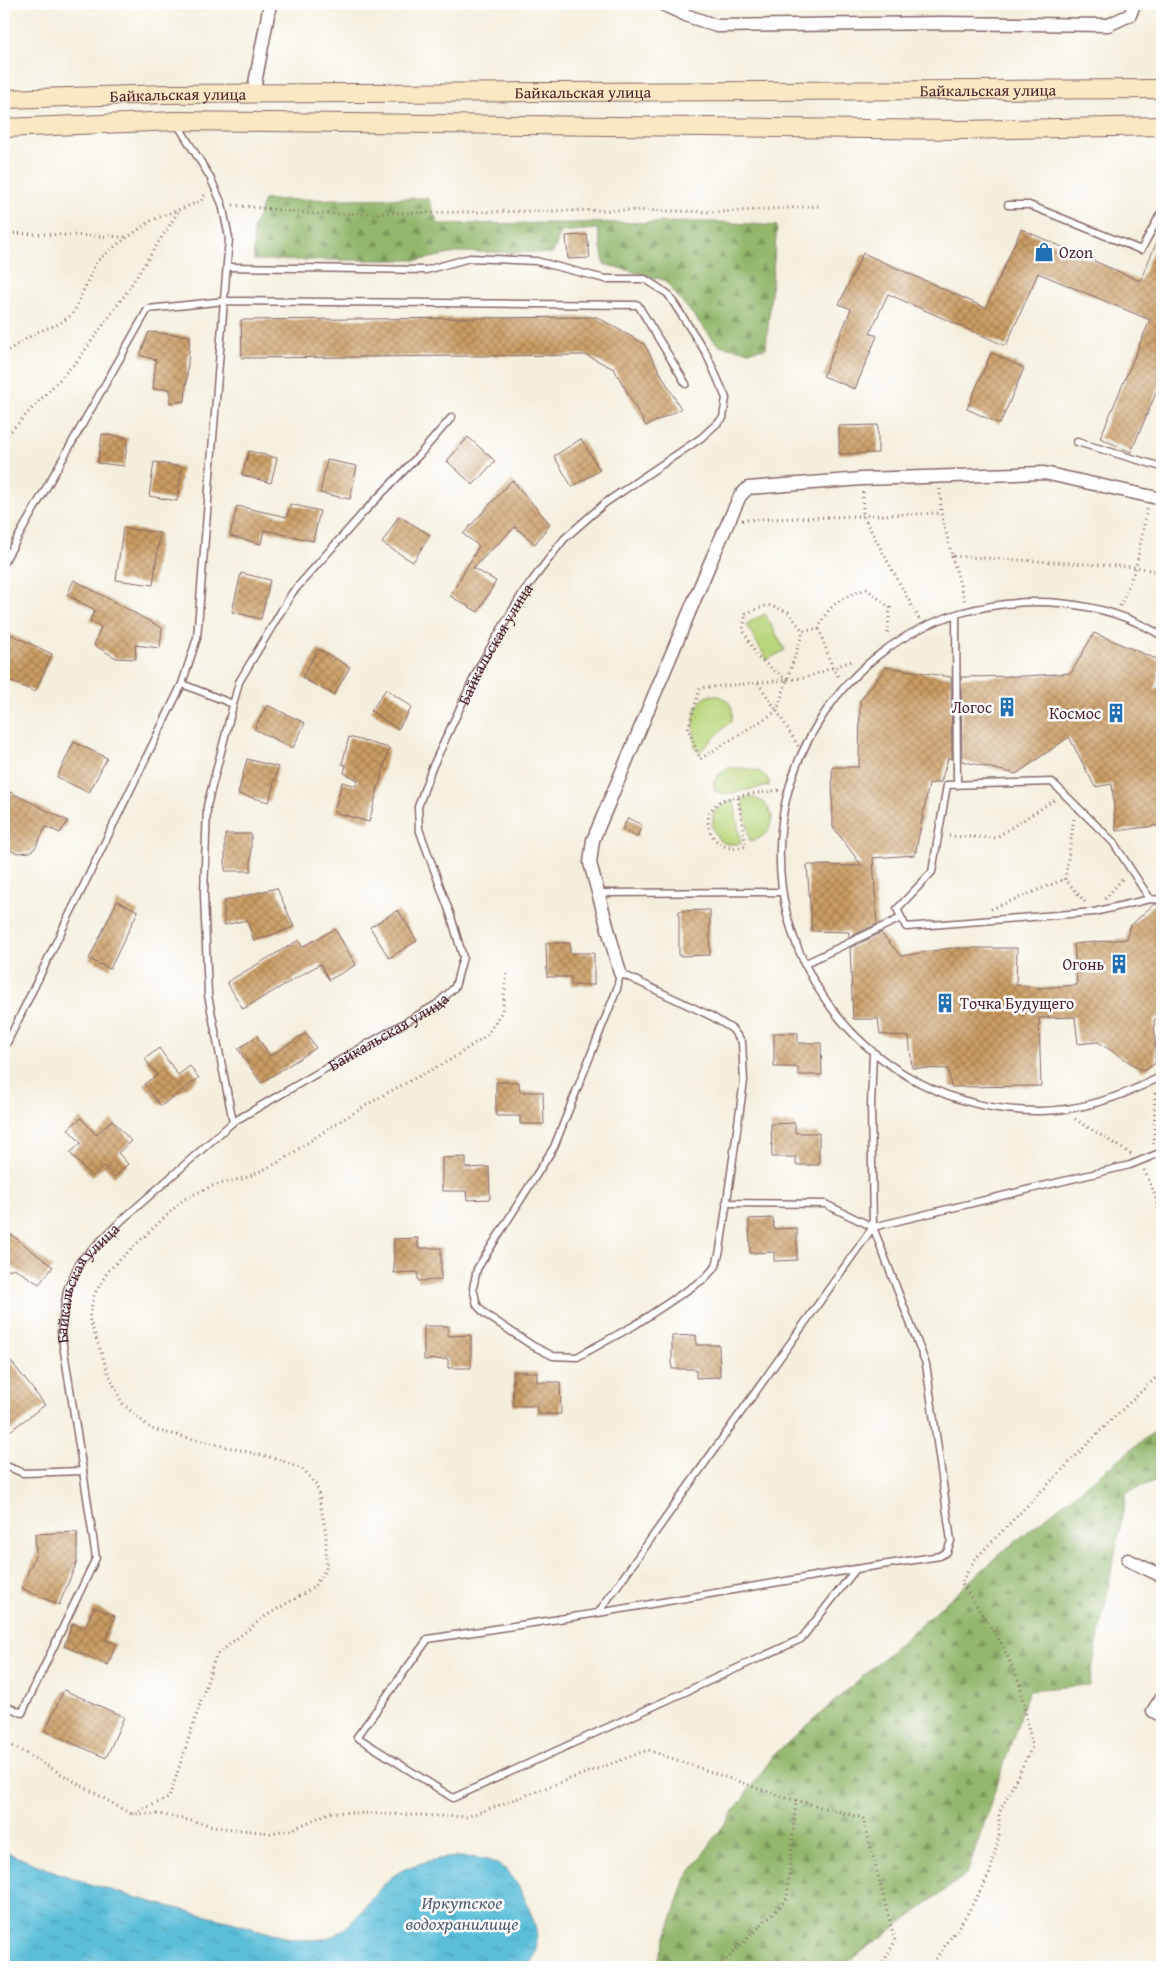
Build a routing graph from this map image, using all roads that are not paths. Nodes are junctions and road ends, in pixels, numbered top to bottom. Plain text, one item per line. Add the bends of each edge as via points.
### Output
1 (270, 4) edge
2 (662, 4) edge
3 (1134, 4) edge
4 (1162, 89) edge
5 (253, 94) junction
6 (4, 99) edge
7 (176, 121) junction
8 (1162, 126) edge
9 (4, 128) edge
10 (1008, 206) dead end
11 (1162, 211) edge
12 (227, 267) junction
13 (225, 301) junction
14 (686, 384) dead end
15 (452, 417) dead end
16 (1077, 442) dead end
17 (1162, 467) edge
18 (1156, 498) edge
19 (4, 562) edge
20 (956, 615) junction
21 (1162, 636) edge
22 (182, 684) junction
23 (233, 704) junction
24 (957, 785) junction
25 (782, 892) junction
26 (598, 893) junction
27 (1150, 900) junction
28 (1162, 900) edge
29 (901, 918) junction
30 (804, 964) junction
31 (620, 973) junction
32 (4, 1049) edge
33 (873, 1053) junction
34 (1162, 1076) edge
35 (233, 1122) junction
36 (1162, 1152) edge
37 (726, 1203) junction
38 (873, 1228) junction
39 (4, 1465) edge
40 (83, 1471) junction
41 (1128, 1560) dead end
42 (856, 1568) junction
43 (1162, 1576) edge
44 (598, 1613) junction
45 (1162, 1697) edge
46 (4, 1705) edge
47 (1162, 1716) edge

1 - 5 street
2 - 3 street via 716,26 1108,25 1130,15
4 - 5 main road, Байкальская улица
5 - 6 main road, Байкальская улица
7 - 8 main road, Байкальская улица via 962,130
7 - 9 main road, Байкальская улица
7 - 12 lane, Байкальская улица via 210,177 222,204 229,238
10 - 11 lane via 1029,206 1140,250
12 - 13 lane, Байкальская улица
12 - 35 lane, Байкальская улица via 426,270 470,258 536,261 605,280 645,280 668,294 706,354 726,398 723,418 701,438 605,503 564,538 522,594 480,665 431,770 418,808 419,829 463,957 455,987 437,1004
13 - 14 lane via 638,305
13 - 19 lane via 148,309
13 - 22 lane, Байкальская улица via 197,638
15 - 23 lane via 292,593 239,682
16 - 17 lane
18 - 26 street via 1044,473 862,479 748,488 740,496 593,840 590,863
20 - 21 lane via 980,607 1024,601 1068,603 1116,615
20 - 24 lane
20 - 25 lane via 899,640 864,667 834,699 819,721 802,752 789,788 781,827 779,862
22 - 23 lane
22 - 32 lane, Байкальская улица
23 - 35 lane via 207,806 204,895 208,995
24 - 27 lane via 1052,782 1113,842
24 - 29 lane via 947,786 932,872 897,909
25 - 26 lane
25 - 30 lane via 796,948
26 - 31 street
27 - 28 lane
27 - 29 lane via 1094,912 906,926
29 - 30 lane
30 - 33 lane via 841,1023
31 - 37 lane via 712,1016 732,1029 742,1042 744,1081
31 - 37 lane via 617,989 554,1147 477,1269 473,1288 477,1305 485,1314 533,1346 553,1356 577,1357 635,1325 704,1280 716,1266
33 - 34 lane via 910,1079 943,1094 995,1108 1041,1111 1086,1106 1129,1093
33 - 38 lane via 870,1105
35 - 40 lane, Байкальская улица via 80,1261 67,1290 61,1332
36 - 38 lane via 1130,1165
37 - 38 lane via 825,1204
38 - 42 lane via 926,1364 951,1541 947,1552 940,1556
38 - 44 lane
39 - 40 lane via 23,1473
40 - 46 lane, Байкальская улица via 96,1558 22,1712
41 - 43 street
42 - 44 lane
42 - 44 lane via 801,1639 453,1798 356,1737 428,1639
45 - 47 street via 1153,1711

